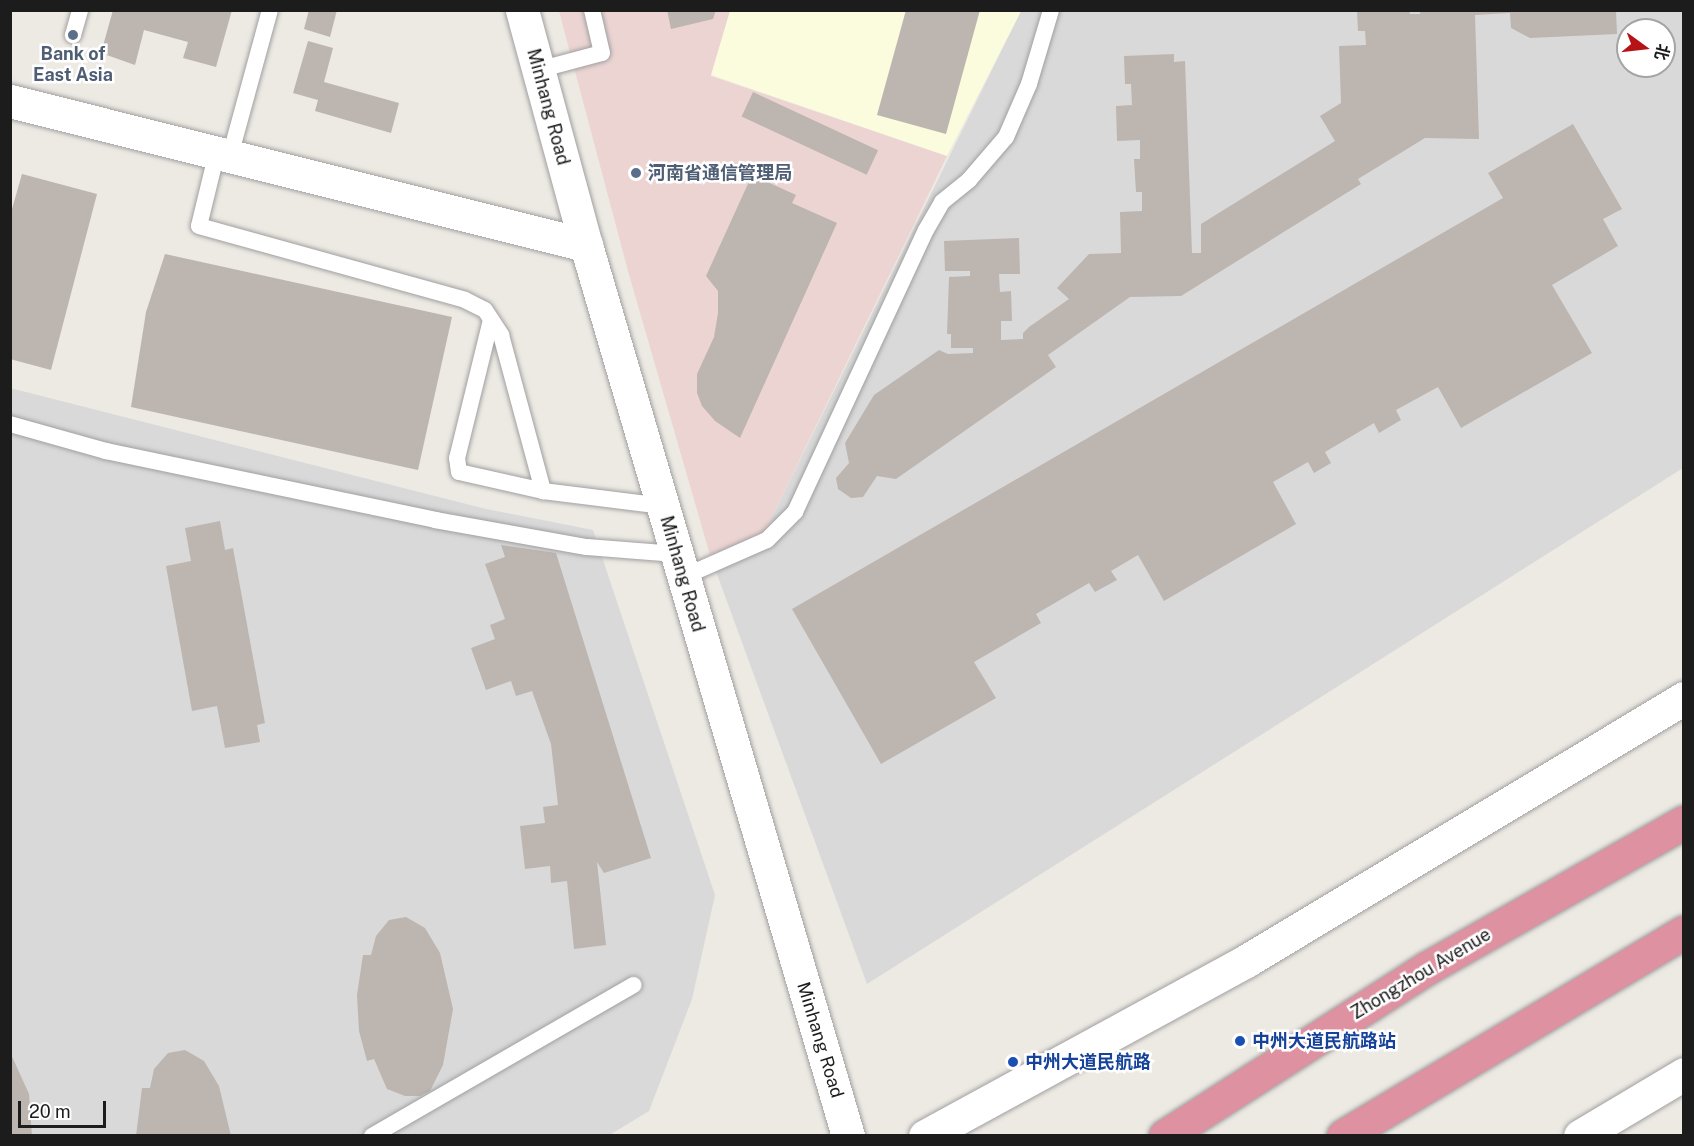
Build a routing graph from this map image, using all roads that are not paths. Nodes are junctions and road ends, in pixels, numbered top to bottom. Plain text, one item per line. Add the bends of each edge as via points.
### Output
1 (80, 10) edge
2 (270, 10) edge
3 (522, 10) edge
4 (592, 10) edge
5 (1051, 10) edge
6 (73, 35) dead end
7 (538, 70) junction
8 (10, 101) edge
9 (223, 154) junction
10 (586, 245) junction
11 (491, 320) junction
12 (10, 424) edge
13 (543, 491) junction
14 (663, 506) junction
15 (680, 565) junction
16 (1683, 698) edge
17 (1683, 822) edge
18 (1683, 932) edge
19 (633, 986) dead end
20 (1683, 1074) edge
21 (372, 1136) edge
22 (848, 1136) edge
23 (925, 1136) edge
24 (1165, 1136) edge
25 (1343, 1136) edge
26 (1580, 1136) edge

1 - 6 lane
2 - 9 lane
3 - 7 street, Minhang Road
4 - 7 lane via 602,54
5 - 15 lane via 1029,84 1006,137 969,180 942,202 926,230 795,512 768,540
7 - 10 street, Minhang Road
8 - 9 street
9 - 10 street
9 - 11 lane via 199,226 465,300 485,310
10 - 14 street, Minhang Road
11 - 13 lane via 501,335
11 - 13 lane via 457,458 459,472
12 - 15 lane via 106,451 435,520
13 - 14 lane
14 - 15 street, Minhang Road
15 - 22 street, Minhang Road
16 - 23 street via 1246,962
17 - 24 highway, Zhongzhou Avenue via 1427,968
18 - 25 highway
19 - 21 lane
20 - 26 street

